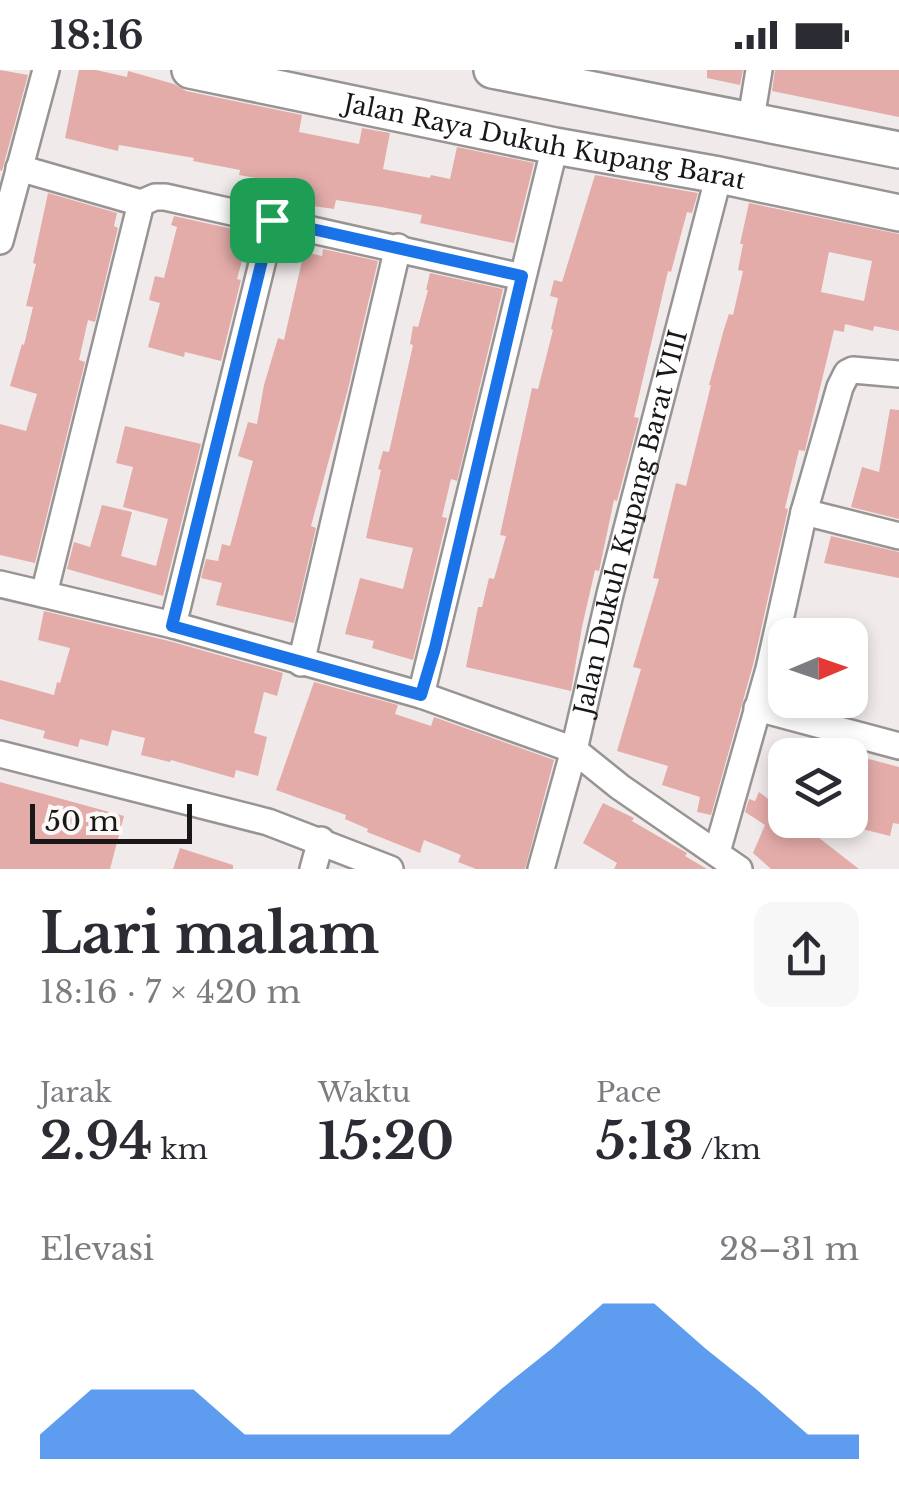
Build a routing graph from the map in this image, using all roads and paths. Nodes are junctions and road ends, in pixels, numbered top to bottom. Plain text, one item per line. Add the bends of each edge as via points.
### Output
1 (46, 70) edge
2 (190, 70) edge
3 (492, 70) edge
4 (759, 70) edge
5 (241, 74) edge
6 (564, 77) edge
7 (750, 119) junction
8 (554, 146) junction
9 (899, 150) edge
10 (19, 168) junction
11 (719, 175) junction
12 (153, 200) junction
13 (899, 212) edge
14 (272, 220) junction
15 (0, 241) edge
16 (398, 247) junction
17 (522, 276) junction
18 (899, 374) edge
19 (804, 512) junction
20 (899, 536) edge
21 (0, 584) edge
22 (44, 594) junction
23 (172, 626) junction
24 (301, 663) junction
25 (421, 695) junction
26 (758, 708) junction
27 (899, 746) edge
28 (574, 750) junction
29 (0, 754) edge
30 (321, 840) junction
31 (717, 852) junction
32 (313, 869) edge
33 (390, 869) edge
34 (541, 869) edge
35 (739, 869) edge

1 - 10 street
2 - 5 street, Jalan Raya Dukuh Kupang Barat
3 - 6 street
4 - 7 street
5 - 8 street, Jalan Raya Dukuh Kupang Barat
6 - 7 street
7 - 9 street
8 - 11 street, Jalan Raya Dukuh Kupang Barat
8 - 17 street
10 - 12 street
10 - 15 street
11 - 13 street, Jalan Raya Dukuh Kupang Barat
11 - 28 street, Jalan Dukuh Kupang Barat VIII
12 - 14 street
12 - 22 street
14 - 16 street
14 - 23 street
16 - 17 street
16 - 24 street
17 - 25 street
18 - 19 street via 847,374
19 - 20 street
19 - 26 street
21 - 22 street
22 - 23 street
23 - 24 street
24 - 25 street
25 - 28 street
26 - 27 street
26 - 31 street
28 - 31 street
28 - 34 street, Jalan Dukuh Kupang Barat VIII
29 - 30 street
30 - 32 street
30 - 33 street
31 - 35 street

